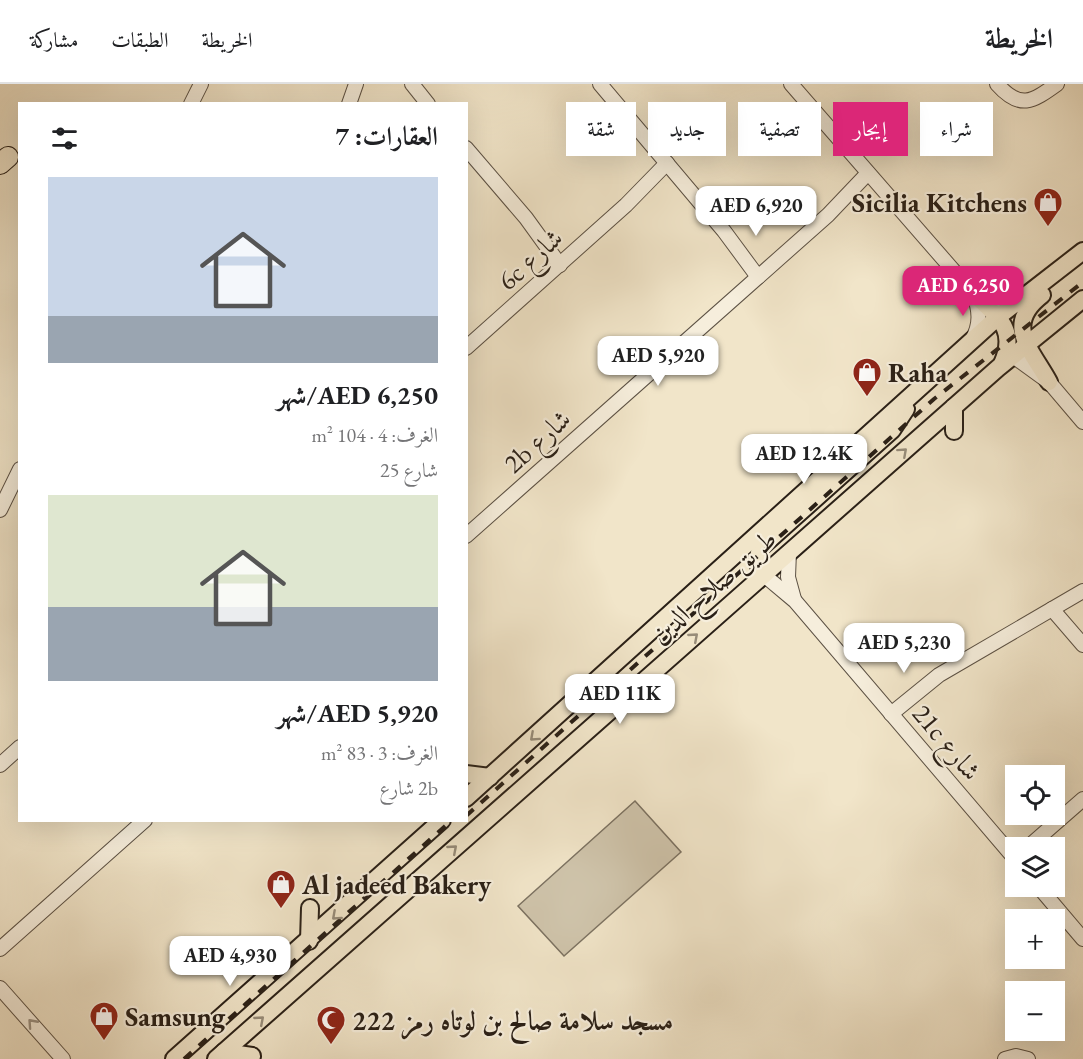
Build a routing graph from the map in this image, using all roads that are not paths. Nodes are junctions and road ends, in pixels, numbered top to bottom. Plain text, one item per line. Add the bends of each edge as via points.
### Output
1 (201, 84) edge
2 (412, 84) edge
3 (600, 84) edge
4 (791, 84) edge
5 (997, 84) edge
6 (1057, 84) edge
7 (192, 102) edge
8 (427, 102) edge
9 (468, 150) edge
10 (670, 167) junction
11 (871, 177) junction
12 (1083, 251) edge
13 (564, 261) junction
14 (1083, 263) edge
15 (762, 274) junction
16 (973, 293) junction
17 (1022, 298) junction
18 (1083, 299) edge
19 (998, 317) junction
20 (971, 342) junction
21 (1028, 344) junction
22 (468, 346) edge
23 (1007, 361) junction
24 (1049, 382) junction
25 (910, 397) junction
26 (954, 407) junction
27 (1083, 422) edge
28 (954, 431) dead end
29 (18, 473) edge
30 (0, 510) edge
31 (468, 534) edge
32 (789, 552) junction
33 (764, 574) junction
34 (1083, 591) edge
35 (795, 601) junction
36 (1052, 609) junction
37 (1083, 645) edge
38 (888, 710) junction
39 (18, 749) edge
40 (0, 765) edge
41 (468, 774) edge
42 (490, 777) junction
43 (468, 796) edge
44 (1083, 800) edge
45 (143, 822) edge
46 (440, 822) edge
47 (1040, 837) edge
48 (1005, 846) edge
49 (1047, 897) edge
50 (310, 908) dead end
51 (1083, 939) edge
52 (309, 941) junction
53 (0, 949) edge
54 (0, 988) edge
55 (220, 1056) edge
56 (252, 1056) dead end
57 (63, 1059) edge
58 (174, 1059) edge

1 - 7 street
2 - 8 street
3 - 10 street
4 - 11 street
5 - 6 street via 1017,101 1041,95
9 - 13 street
10 - 13 street, 6c شارع
10 - 15 street
11 - 15 street, 2b شارع
11 - 16 street
12 - 17 main road, طريق صلاح الدين
13 - 22 street, 6c شارع
14 - 21 main road via 1024,312 1021,328
15 - 31 street, 2b شارع
16 - 17 street via 998,303
16 - 19 main road
16 - 20 street via 979,313
17 - 19 main road, طريق صلاح الدين
18 - 21 main road, طريق صلاح الدين
19 - 20 main road, طريق صلاح الدين
19 - 23 main road via 1009,337
20 - 25 main road, طريق صلاح الدين
21 - 23 main road, طريق صلاح الدين
21 - 24 main road
23 - 24 street
23 - 26 main road, طريق صلاح الدين
24 - 27 street
25 - 33 main road via 892,430 760,548 757,562
25 -> 42 main road, طريق صلاح الدين
26 - 28 main road
32 -> 26 main road, طريق صلاح الدين
29 - 30 street
32 - 33 main road, طريق صلاح الدين
32 - 35 street, 21c شارع via 788,577
33 - 35 street, 21c شارع
55 -> 33 main road, طريق صلاح الدين
34 - 36 street
35 - 38 street, 21c شارع
36 - 37 street
36 - 38 street via 939,675
38 - 48 street, 21c شارع
39 - 40 street
41 - 42 main road
42 - 43 main road, طريق صلاح الدين
44 - 47 street
45 - 53 street
46 -> 52 main road
49 - 51 street
50 - 52 main road
52 - 58 main road
57 -> 54 street
55 - 56 main road

